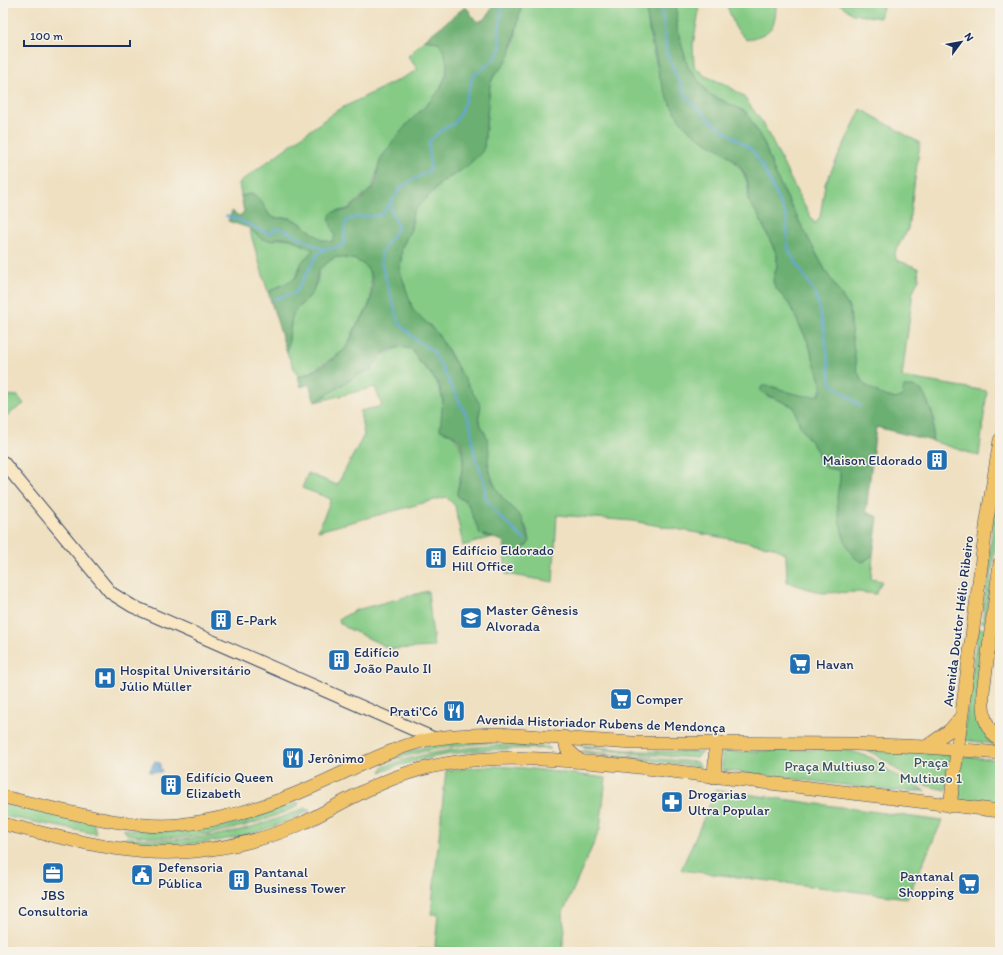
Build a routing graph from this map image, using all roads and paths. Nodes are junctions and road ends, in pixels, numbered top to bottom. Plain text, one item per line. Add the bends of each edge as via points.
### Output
1 (1000, 440) edge
2 (3, 462) edge
3 (1000, 563) edge
4 (972, 626) junction
5 (991, 628) junction
6 (961, 717) junction
7 (433, 738) junction
8 (564, 738) junction
9 (1000, 741) edge
10 (716, 744) junction
11 (926, 747) junction
12 (957, 750) junction
13 (1000, 754) edge
14 (580, 761) junction
15 (714, 777) junction
16 (3, 797) edge
17 (950, 806) junction
18 (1000, 812) edge
19 (3, 824) edge

1 - 4 main road, Avenida Doutor Hélio Ribeiro
2 - 7 street via 111,593 132,606
3 - 5 main road
4 - 5 main road
4 - 6 main road, Avenida Doutor Hélio Ribeiro
5 - 9 main road via 982,709 988,729
6 - 11 main road via 950,730
6 - 12 main road, Avenida Doutor Hélio Ribeiro
7 - 8 main road, Avenida Historiador Rubens de Mendonça via 499,734
7 - 16 main road, Avenida Historiador Rubens de Mendonça via 387,752 312,787 258,808 227,818 178,825 128,823
8 - 10 main road, Avenida Historiador Rubens de Mendonça via 632,743
8 - 14 main road via 567,749
10 - 11 main road, Avenida Historiador Rubens de Mendonça
10 - 15 main road
11 - 12 main road, Avenida Historiador Rubens de Mendonça
12 - 13 main road, Avenida Historiador Rubens de Mendonça
12 - 17 main road, Avenida Doutor Hélio Ribeiro
14 - 15 main road
14 - 19 main road via 500,758 433,766 406,773 365,790 290,828 254,840 196,851 139,851
15 - 17 main road
17 - 18 main road

